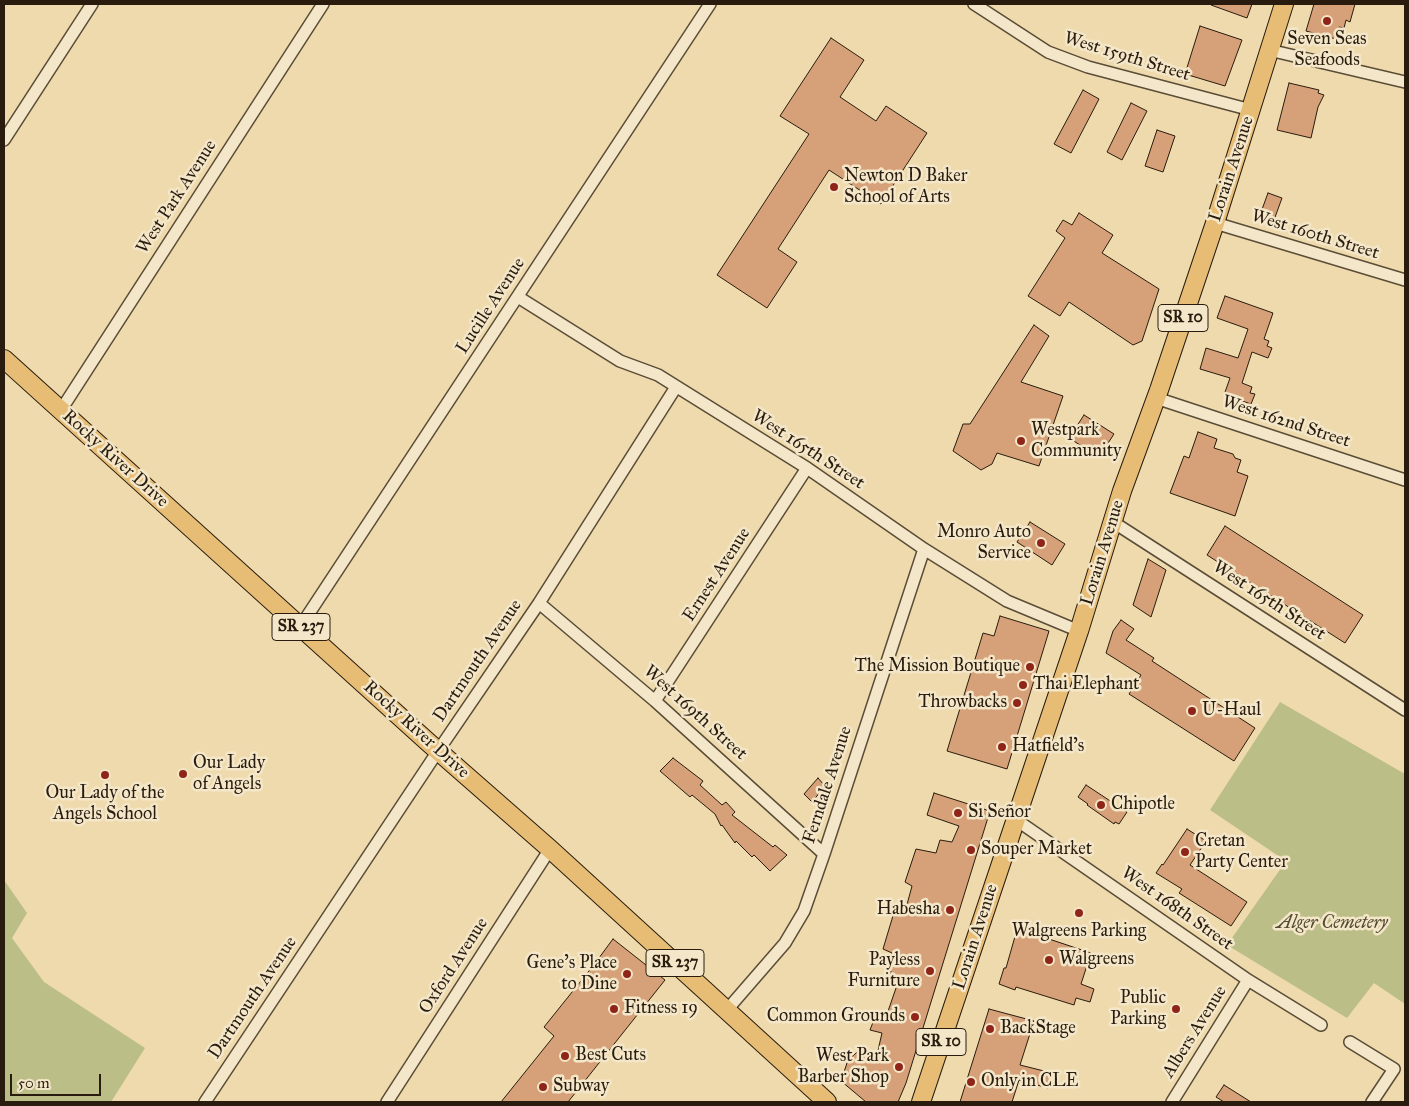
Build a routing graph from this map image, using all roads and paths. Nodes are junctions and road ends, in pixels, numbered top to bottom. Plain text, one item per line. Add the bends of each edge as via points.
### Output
1 (92, 4) edge
2 (323, 4) edge
3 (710, 4) edge
4 (974, 4) edge
5 (1284, 4) edge
6 (1269, 50) junction
7 (1405, 82) edge
8 (1251, 110) junction
9 (4, 140) edge
10 (1215, 223) junction
11 (1405, 280) edge
12 (518, 297) junction
13 (4, 359) edge
14 (676, 387) junction
15 (1156, 398) junction
16 (61, 410) junction
17 (807, 468) junction
18 (1405, 480) edge
19 (1113, 522) junction
20 (924, 549) junction
21 (539, 602) junction
22 (300, 627) junction
23 (1079, 631) junction
24 (656, 701) junction
25 (1405, 710) edge
26 (438, 751) junction
27 (1015, 819) junction
28 (550, 850) junction
29 (824, 854) junction
30 (1248, 980) junction
31 (726, 1011) junction
32 (1321, 1025) dead end
33 (1350, 1042) dead end
34 (204, 1102) edge
35 (387, 1102) edge
36 (827, 1102) edge
37 (921, 1102) edge
38 (1172, 1102) edge
39 (1372, 1102) edge

1 - 9 street
2 - 16 street, West Park Avenue
3 - 12 street, Lucille Avenue
4 - 8 street, West 159th Street via 1048,52 1088,67
5 - 6 main road, Lorain Avenue / SR 10
6 - 7 street
6 - 8 main road, Lorain Avenue / SR 10
8 - 10 main road, Lorain Avenue / SR 10
10 - 11 street, West 160th Street
10 - 15 main road, Lorain Avenue / SR 10
12 - 14 street, West 165th Street via 620,361 658,375
12 - 22 street, Lucille Avenue
13 - 16 main road, Rocky River Drive / SR 237
14 - 17 street, West 165th Street
14 - 21 street, Dartmouth Avenue
15 - 18 street, West 162nd Street
15 - 19 main road, Lorain Avenue / SR 10
16 - 22 main road, Rocky River Drive / SR 237
17 - 20 street, West 165th Street
17 - 24 street, Ernest Avenue
19 - 23 main road, Lorain Avenue / SR 10
19 - 25 street, West 165th Street
20 - 23 street, West 165th Street via 1012,604
20 - 29 street, Ferndale Avenue
21 - 24 street, West 169th Street
21 - 26 street, Dartmouth Avenue
22 - 26 main road, Rocky River Drive / SR 237
23 - 27 main road, Lorain Avenue / SR 10
24 - 29 street, West 169th Street
26 - 28 main road, Rocky River Drive / SR 237
26 - 34 street, Dartmouth Avenue
27 - 30 street, West 168th Street
27 - 37 main road, Lorain Avenue / SR 10
28 - 31 main road, Rocky River Drive / SR 237
28 - 35 street, Oxford Avenue
29 - 31 street, Ferndale Avenue via 804,911 785,943
30 - 32 street, West 168th Street
30 - 38 street, Albers Avenue
31 - 36 main road, Rocky River Drive / SR 237
33 - 39 street via 1394,1069

